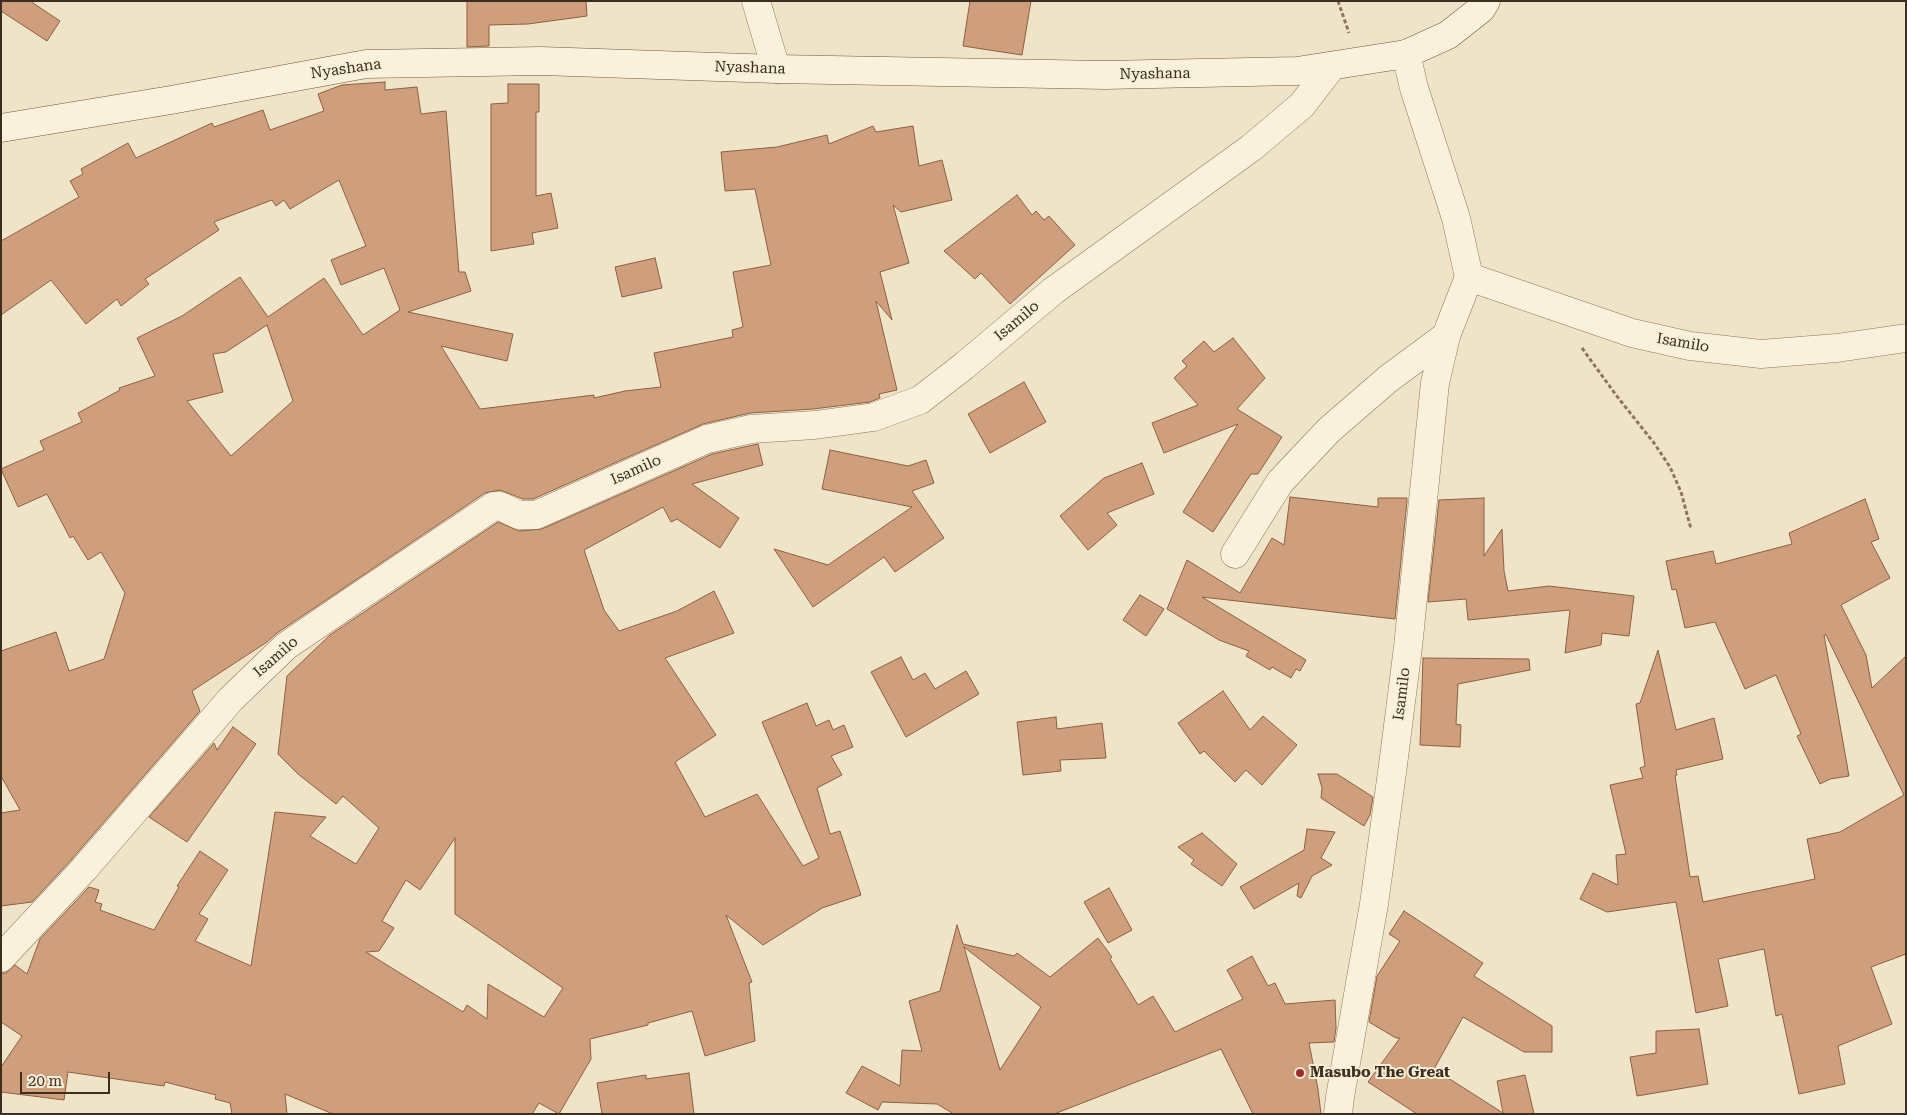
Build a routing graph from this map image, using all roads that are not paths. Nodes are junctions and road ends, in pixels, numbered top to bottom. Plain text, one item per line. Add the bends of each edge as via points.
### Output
1 (756, 1) edge
2 (1486, 1) edge
3 (1406, 54) junction
4 (1332, 66) junction
5 (776, 69) junction
6 (1, 128) edge
7 (1469, 277) junction
8 (1446, 336) junction
9 (1906, 338) edge
10 (1235, 554) dead end
11 (1, 958) edge
12 (1338, 1114) edge

1 - 5 street
2 - 3 street, Nyashana via 1481,9 1448,35
3 - 4 street, Nyashana
3 - 7 street via 1456,218
4 - 5 street, Nyashana via 1297,71 1104,75
4 - 11 street, Isamilo via 1302,105 1251,148 1053,291 920,400 874,417 752,429 707,439 536,515 519,515 494,506 344,606 286,646 231,699 84,869
5 - 6 street, Nyashana via 541,61 366,64
7 - 8 street, Isamilo
7 - 9 street, Isamilo via 1632,333 1690,346 1762,354
8 - 10 street via 1329,430 1280,482
8 - 12 street, Isamilo via 1434,391 1392,775 1374,904

